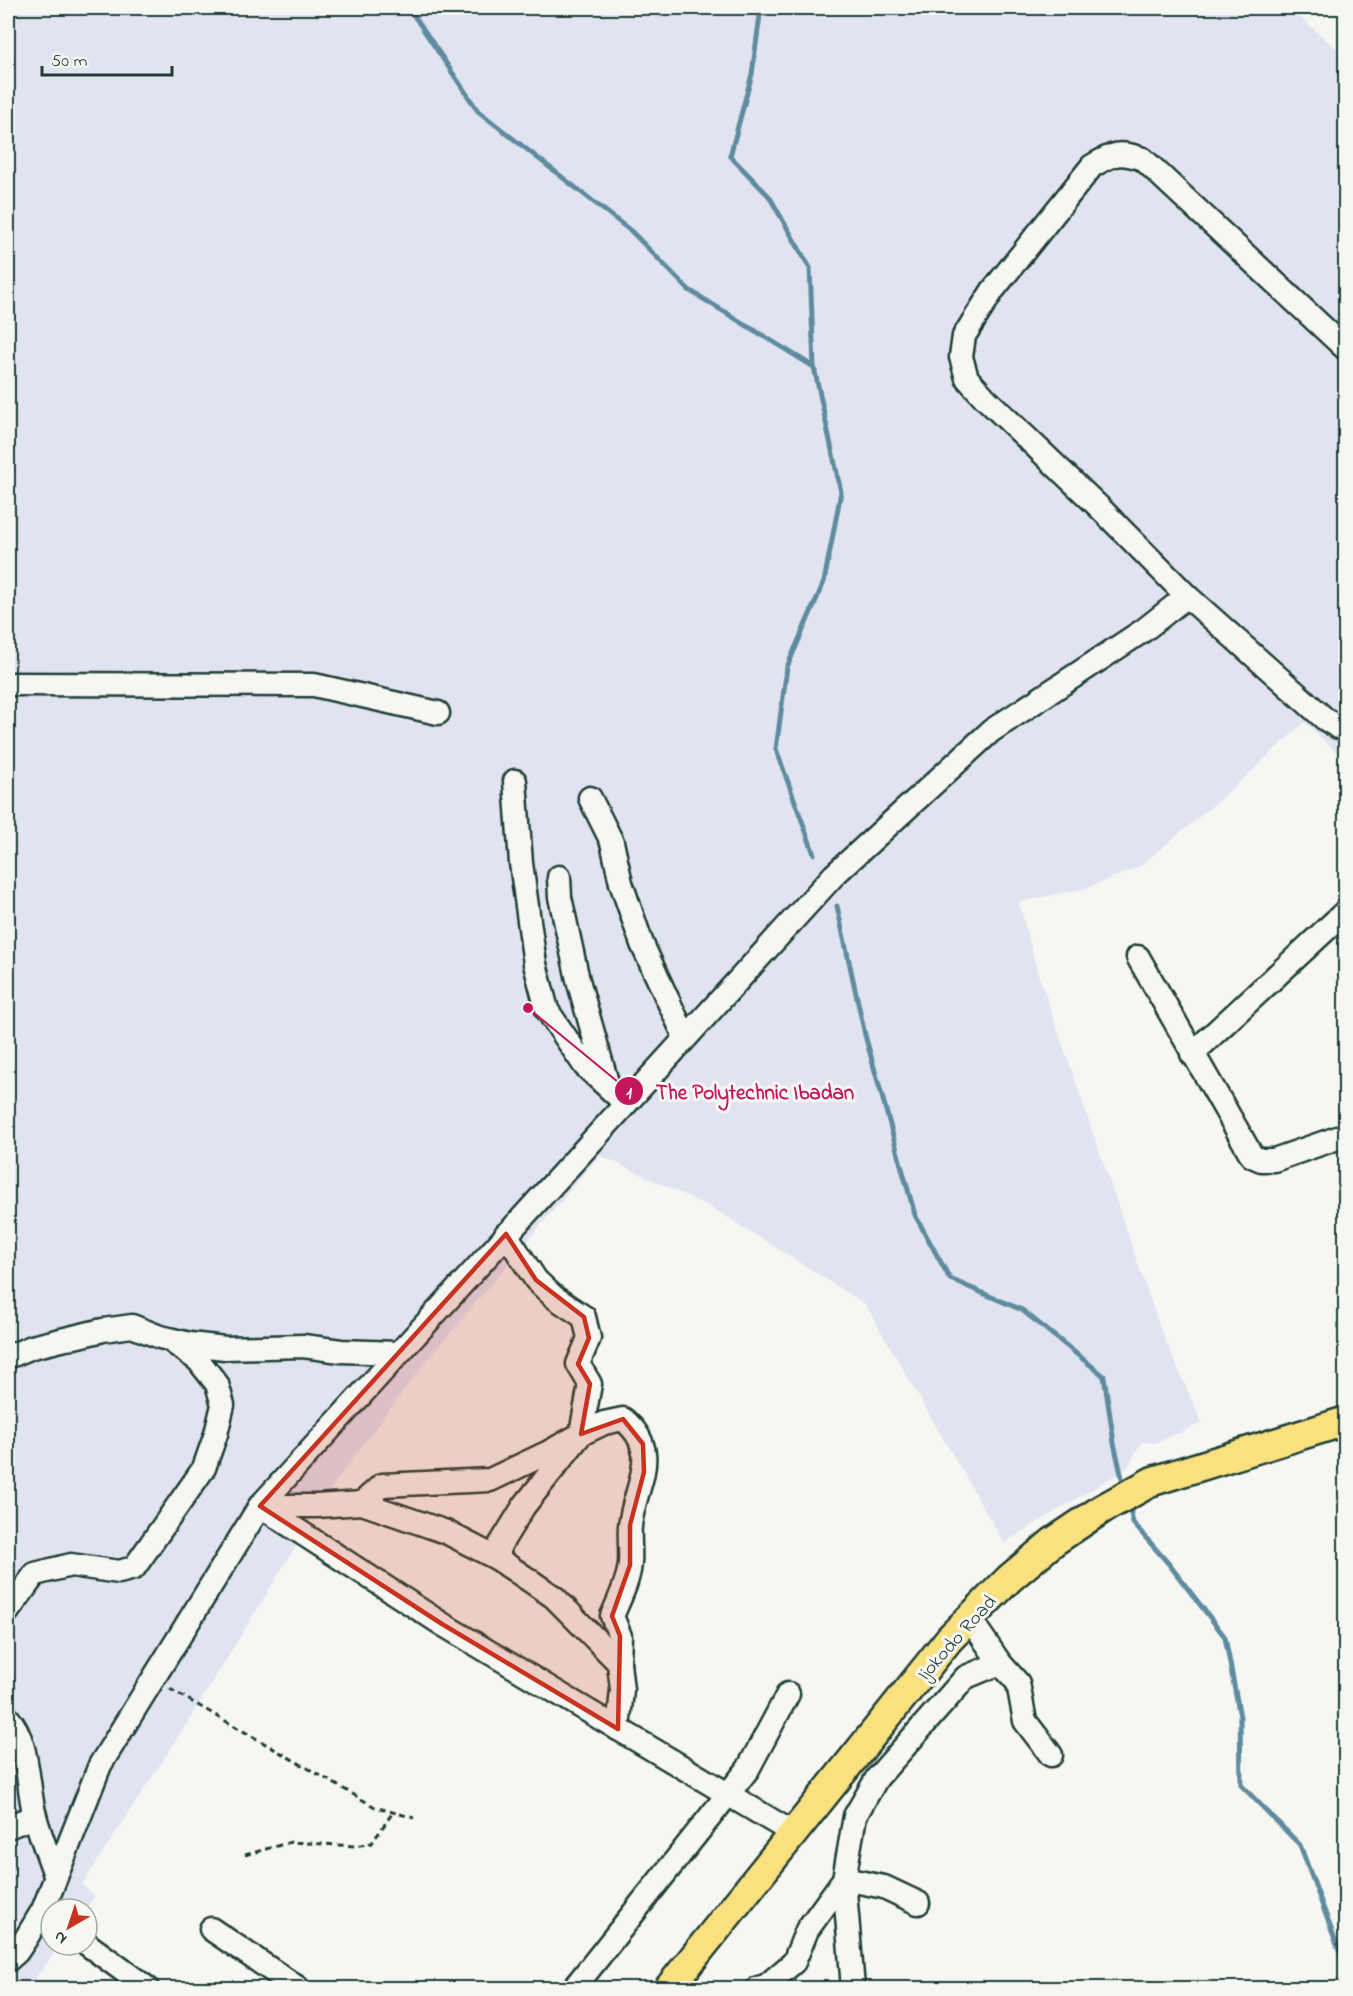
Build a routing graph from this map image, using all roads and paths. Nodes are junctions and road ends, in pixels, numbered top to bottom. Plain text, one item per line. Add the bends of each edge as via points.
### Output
1 (1346, 349) edge
2 (1187, 596) junction
3 (8, 684) edge
4 (438, 713) dead end
5 (1346, 726) edge
6 (515, 781) dead end
7 (590, 798) dead end
8 (559, 877) dead end
9 (1346, 910) edge
10 (1138, 957) dead end
11 (685, 1037) junction
12 (1192, 1054) junction
13 (608, 1087) junction
14 (625, 1103) junction
15 (1346, 1135) edge
16 (507, 1234) junction
17 (170, 1340) junction
18 (398, 1353) junction
19 (8, 1357) edge
20 (1346, 1421) edge
21 (581, 1434) junction
22 (362, 1503) junction
23 (260, 1506) junction
24 (498, 1559) junction
25 (8, 1611) edge
26 (970, 1619) junction
27 (619, 1663) junction
28 (1000, 1663) junction
29 (153, 1680) junction
30 (788, 1694) dead end
31 (8, 1718) edge
32 (618, 1729) junction
33 (1052, 1755) dead end
34 (728, 1794) junction
35 (393, 1812) junction
36 (35, 1816) junction
37 (414, 1818) dead end
38 (8, 1827) edge
39 (793, 1833) junction
40 (244, 1856) dead end
41 (55, 1875) junction
42 (844, 1879) junction
43 (50, 1897) edge
44 (918, 1903) dead end
45 (39, 1923) edge
46 (211, 1929) dead end
47 (99, 1953) edge
48 (8, 1960) edge
49 (574, 1988) edge
50 (147, 1989) edge
51 (298, 1989) edge
52 (669, 1989) edge
53 (758, 1989) edge
54 (853, 1989) edge

1 - 2 street via 1143,159 1125,153 1108,156 1092,166 993,290 964,336 961,357 967,378
2 - 5 street via 1325,719 1338,727
2 - 11 street via 1144,630 991,731 834,874
3 - 4 street via 314,685
6 - 13 street via 521,863 547,1011 585,1066
7 - 11 street via 612,842 642,944
8 - 13 street via 578,980
9 - 12 street
10 - 12 street
11 - 14 street
12 - 15 street via 1252,1156 1274,1160
13 - 14 street
14 - 16 street
16 - 18 street
16 - 21 street via 536,1280 584,1317 589,1338 578,1364 590,1384
17 - 18 street via 225,1348 303,1346
17 - 19 street via 132,1326 32,1347
17 - 25 street via 198,1360 217,1384 223,1405 204,1468 134,1568 119,1572 71,1564 35,1574
18 - 23 street
20 - 26 main road, Ijokodo Road via 1153,1481 1053,1542
21 - 22 street via 490,1480 382,1485
21 - 24 street via 524,1506 500,1545
21 - 27 street via 623,1419 643,1444 644,1472 630,1525 630,1565 612,1616 620,1636
22 - 23 street
22 - 24 street via 446,1532
23 - 29 street
23 - 32 street via 442,1624
24 - 27 street via 554,1597
26 - 28 street
26 - 39 main road, Ijokodo Road via 950,1638
27 - 32 street via 622,1690
28 - 33 street via 1018,1683 1025,1721
28 - 42 street via 966,1677 877,1778 855,1816
29 - 35 path via 351,1794
29 - 41 street via 100,1765
30 - 34 street via 748,1769
31 - 36 street via 27,1764
32 - 34 street
34 - 39 street
34 - 49 street
35 - 37 path
35 - 40 path via 372,1843 355,1846 291,1842
36 - 38 street
36 - 41 street
39 - 52 main road, Ijokodo Road
41 - 43 street
42 - 44 street via 884,1887
42 - 53 street via 807,1930 794,1962
42 - 54 street
45 - 48 street
46 - 51 street
47 - 50 street

